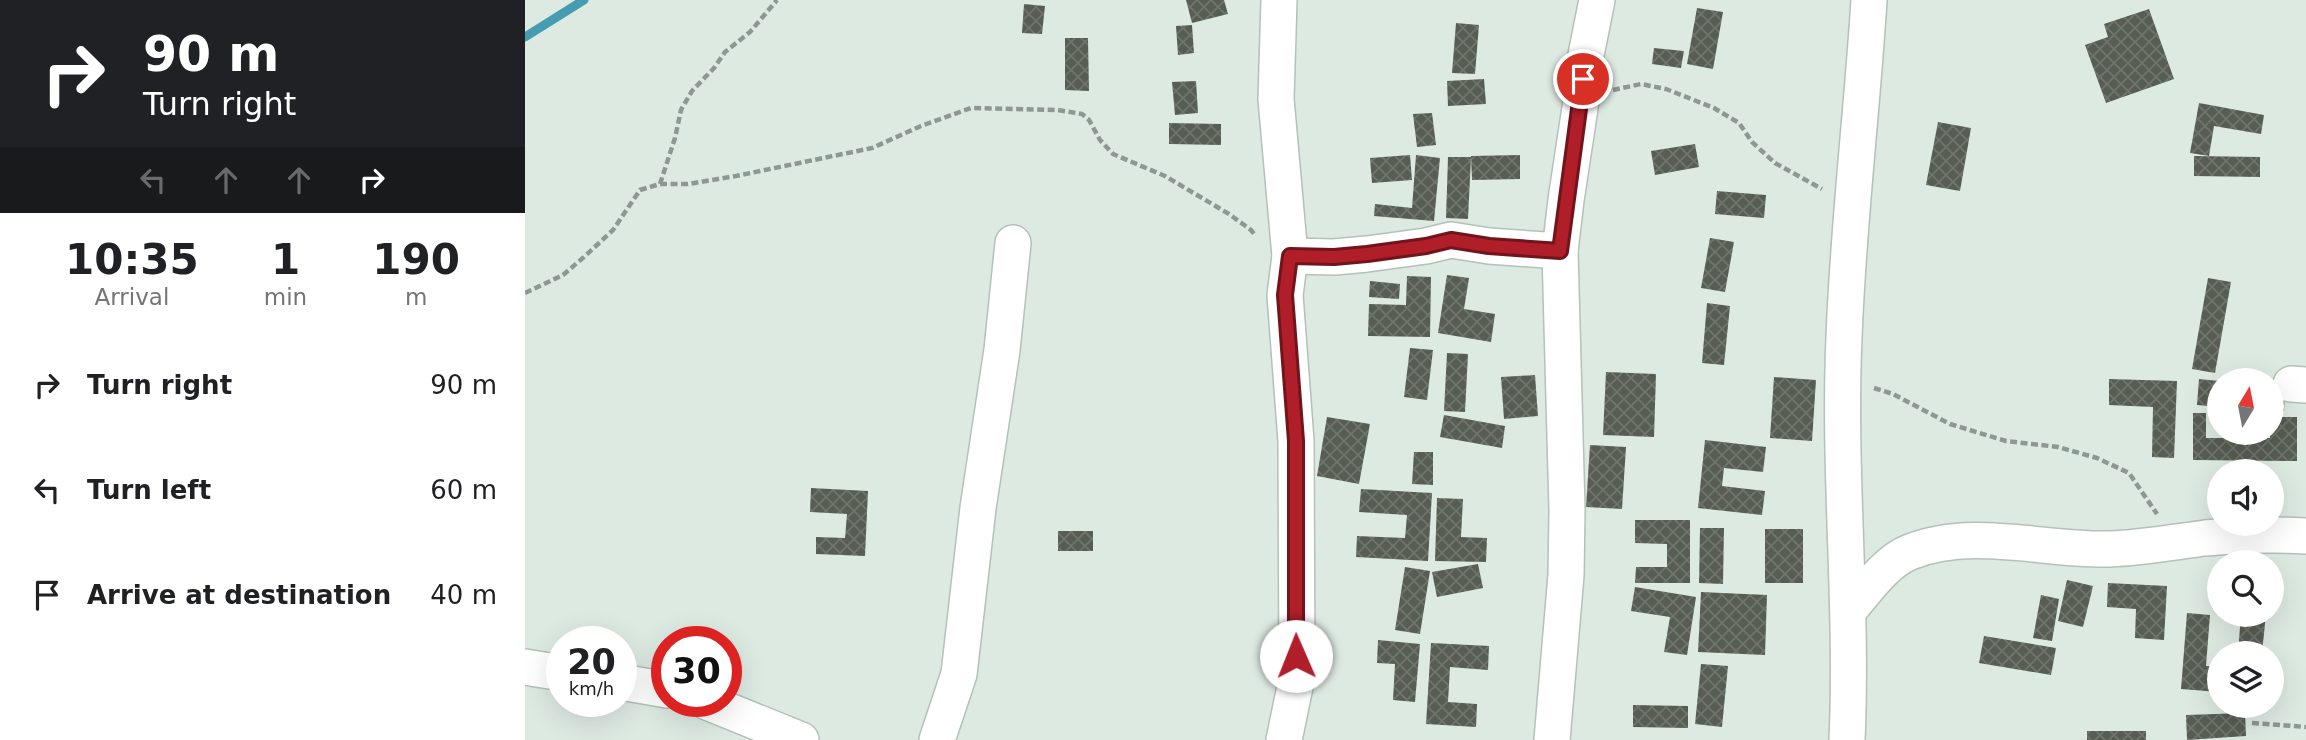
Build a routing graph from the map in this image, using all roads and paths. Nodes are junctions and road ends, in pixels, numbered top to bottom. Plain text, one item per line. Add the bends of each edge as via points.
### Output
1 (777, 0) edge
2 (1279, 0) edge
3 (1597, 0) edge
4 (1869, 0) edge
5 (1581, 100) junction
6 (660, 184) junction
7 (1851, 205) junction
8 (1258, 240) dead end
9 (1013, 243) dead end
10 (1560, 251) junction
11 (1290, 256) junction
12 (525, 293) edge
13 (1843, 377) junction
14 (2306, 536) edge
15 (2170, 544) junction
16 (1849, 610) junction
17 (525, 667) edge
18 (546, 670) edge
19 (742, 716) edge
20 (2252, 723) dead end
21 (2306, 727) edge
22 (801, 740) edge
23 (937, 740) edge
24 (1284, 740) edge
25 (1552, 740) edge
26 (1847, 740) edge

1 - 6 path via 692,91 681,110
2 - 11 street via 1276,99
3 - 5 street
4 - 7 street
5 - 7 path via 1641,84 1666,89 1739,123 1775,163
5 - 10 street
6 - 8 path via 700,182 872,148 971,108 1058,110 1082,114 1113,154 1165,176 1229,214
6 - 12 path via 640,190 613,230 563,275
7 - 13 street
9 - 23 street via 959,674
10 - 11 street via 1451,240 1356,255
10 - 25 street via 1567,523
11 - 24 street via 1285,295 1296,441 1297,677
13 - 15 path via 1893,394 1950,424 2005,441 2058,447 2129,473 2156,512
13 - 16 street
14 - 15 street via 2259,534
15 - 16 street via 2109,549 1976,540 1942,543 1908,553
16 - 26 street
17 - 18 street
19 - 22 street
20 - 21 path

